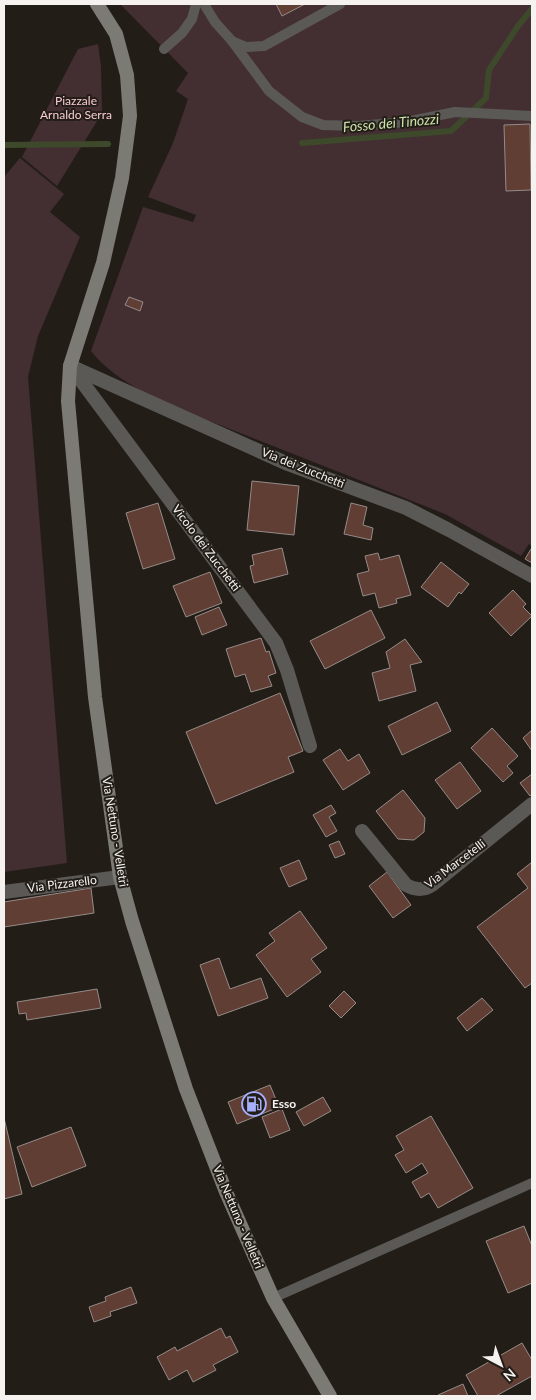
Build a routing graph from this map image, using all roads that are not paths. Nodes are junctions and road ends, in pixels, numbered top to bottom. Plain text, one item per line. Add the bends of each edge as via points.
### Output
1 (98, 4) edge
2 (196, 4) edge
3 (204, 4) edge
4 (340, 4) edge
5 (232, 41) junction
6 (164, 49) dead end
7 (532, 116) edge
8 (70, 366) junction
9 (532, 576) edge
10 (310, 746) dead end
11 (532, 804) edge
12 (362, 831) dead end
13 (120, 877) junction
14 (4, 892) edge
15 (532, 1183) edge
16 (273, 1298) junction
17 (330, 1396) edge

1 - 8 main road, Via Nettuno - Velletri via 116,34 127,75 130,116 122,178 103,264
2 - 6 lane via 192,19
3 - 5 lane
4 - 5 lane via 264,46 246,47
5 - 7 lane via 269,91 302,117 322,125 406,122 455,112
8 - 9 street, Via dei Zucchetti via 288,464 420,515
8 - 10 street, Vicolo dei Zucchetti via 276,643
8 - 13 main road, Via Nettuno - Velletri via 68,401 95,697
11 - 12 street, Via Marcetelli via 432,885 422,889 406,885
13 - 14 street, Via Pizzarello
13 - 16 main road, Via Nettuno - Velletri via 186,1089 226,1192
15 - 16 lane
16 - 17 main road, Via Nettuno - Velletri

